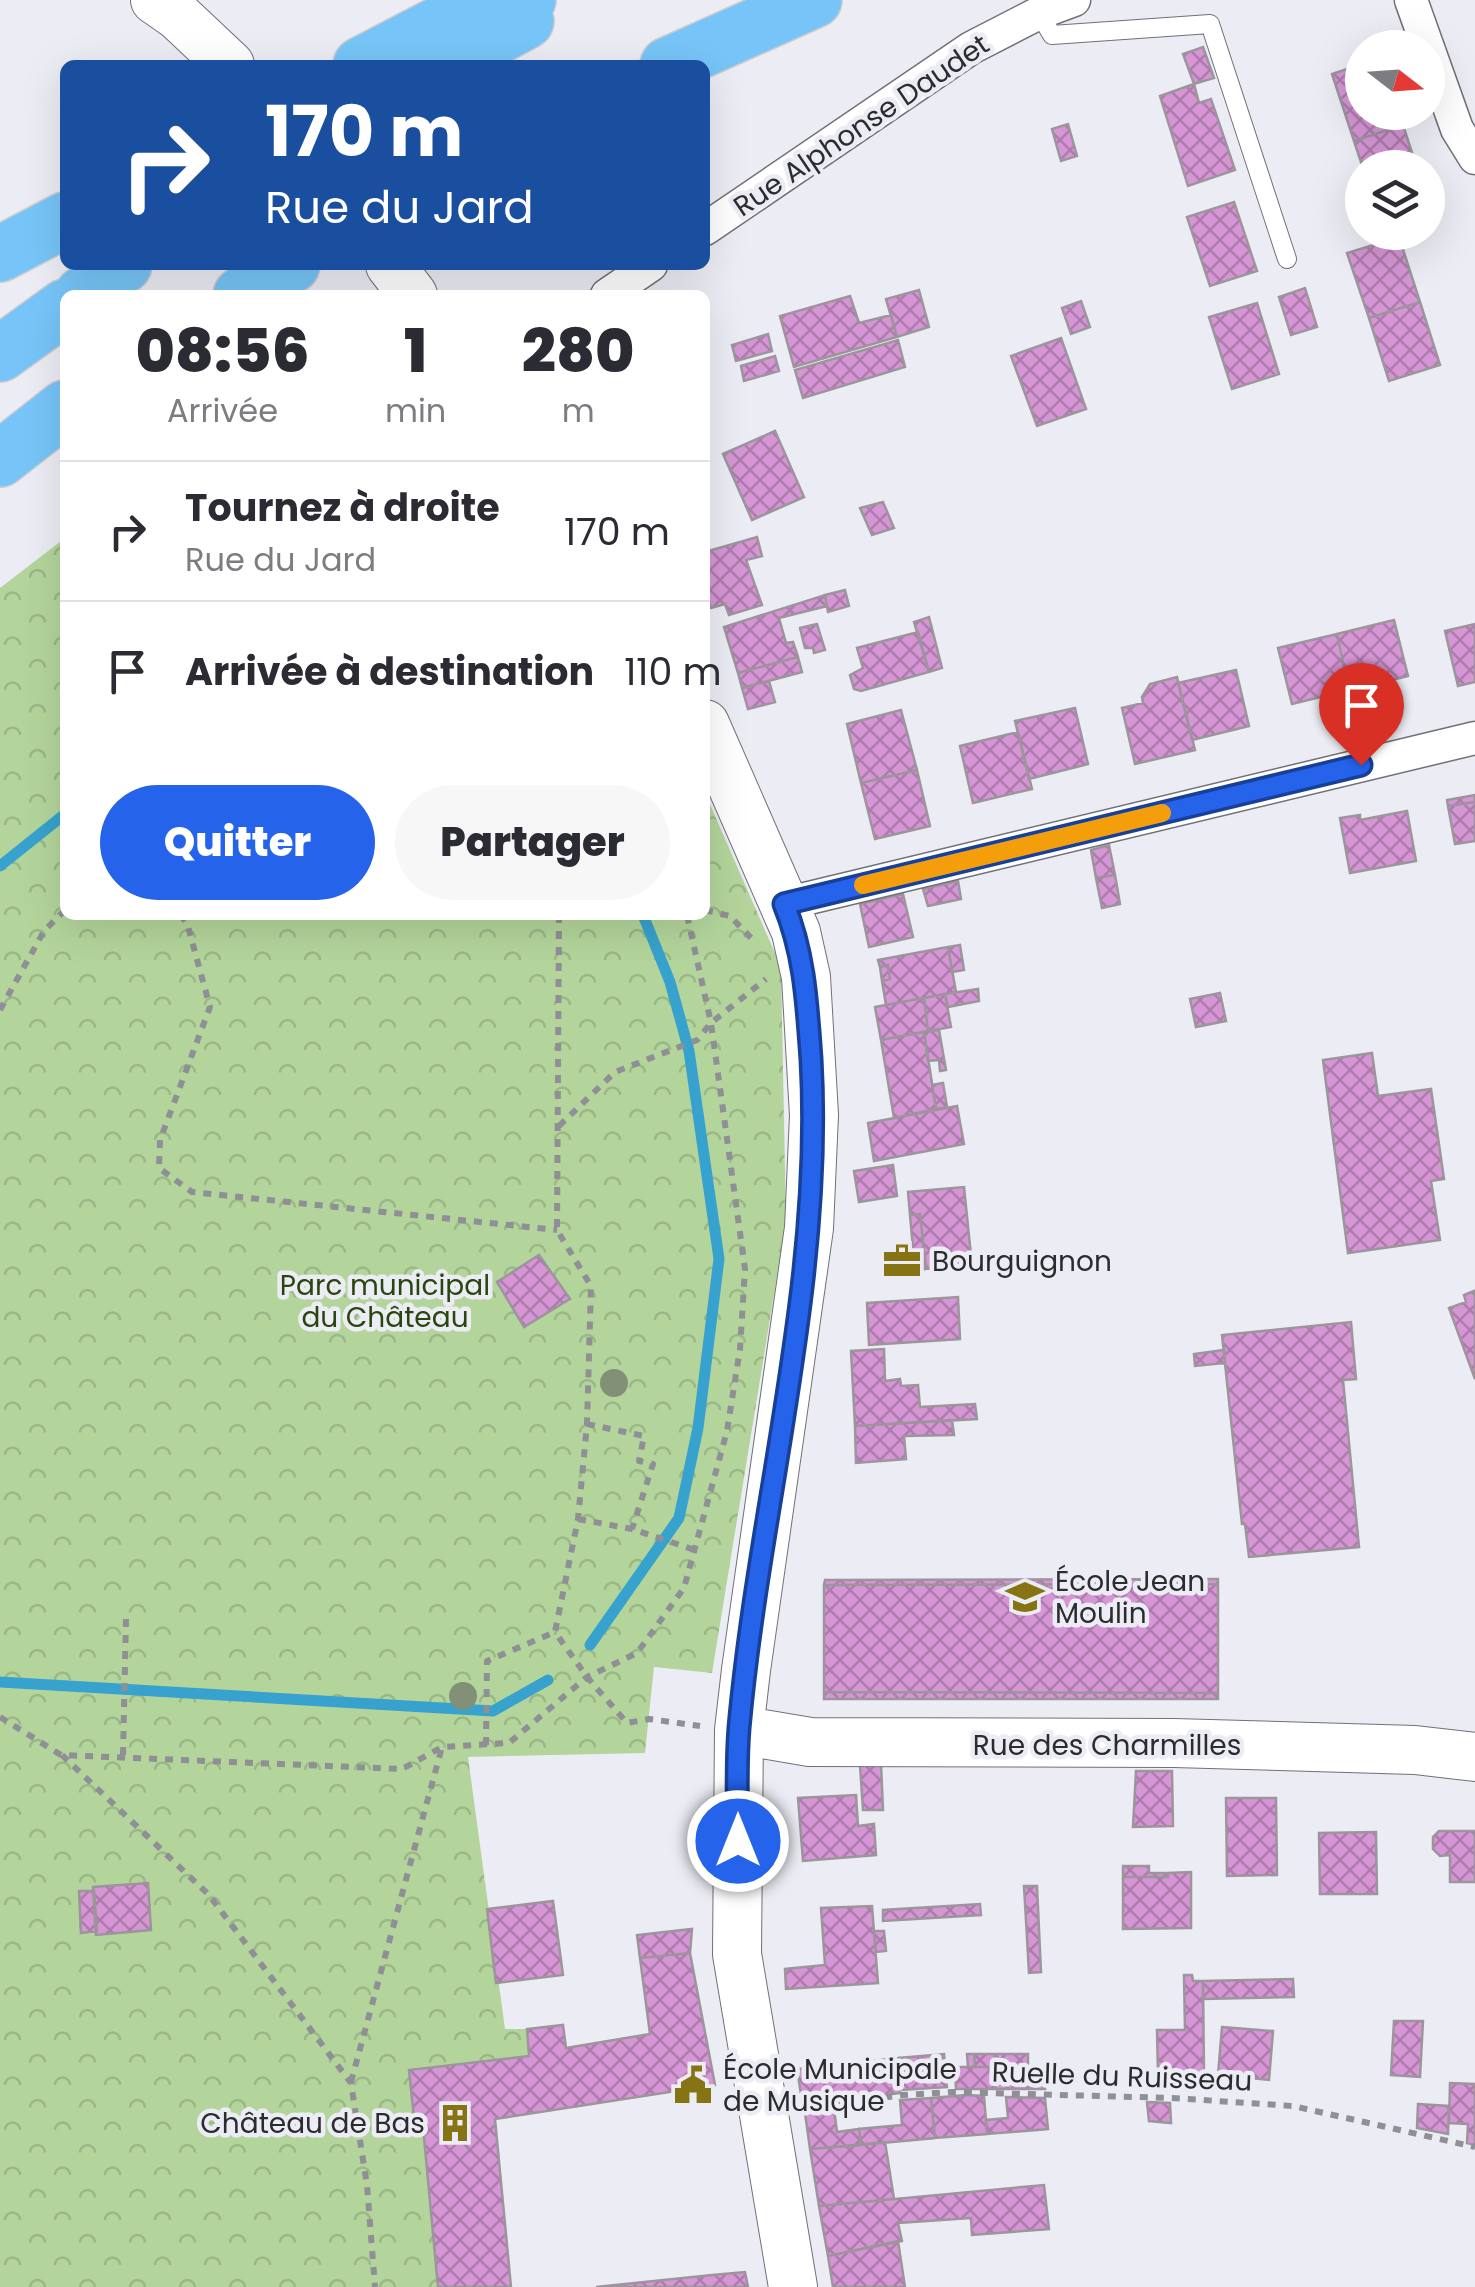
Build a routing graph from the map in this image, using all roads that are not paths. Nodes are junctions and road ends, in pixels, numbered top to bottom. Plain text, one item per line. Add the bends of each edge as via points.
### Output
1 (528, 0) edge
2 (564, 0) edge
3 (814, 0) edge
4 (1074, 0) edge
5 (1411, 0) edge
6 (173, 5) edge
7 (1040, 13) junction
8 (457, 44) edge
9 (225, 60) edge
10 (384, 60) edge
11 (679, 60) edge
12 (1475, 158) edge
13 (60, 223) edge
14 (710, 225) edge
15 (0, 254) edge
16 (1287, 259) dead end
17 (117, 270) edge
18 (284, 270) edge
19 (394, 270) edge
20 (644, 270) edge
21 (89, 290) edge
22 (250, 290) edge
23 (409, 290) edge
24 (614, 290) edge
25 (60, 311) edge
26 (0, 354) edge
27 (60, 412) edge
28 (0, 459) edge
29 (710, 735) edge
30 (1475, 738) edge
31 (784, 904) junction
32 (739, 1730) junction
33 (1475, 1757) edge
34 (793, 2287) edge

1 - 8 highway
2 - 8 highway
3 - 11 highway
4 - 7 street, Rue Alphonse Daudet
5 - 12 street
6 - 9 street
7 - 14 street, Rue Alphonse Daudet via 971,48
7 - 16 lane via 1052,35 1210,24
8 - 10 highway
13 - 15 highway
17 - 21 highway
18 - 22 highway
19 - 23 street
20 - 24 street
25 - 26 highway
27 - 28 highway
29 - 31 street
30 - 31 street
31 - 32 street via 806,976 814,1115 809,1228
32 - 33 street, Rue des Charmilles via 810,1742 1174,1743
32 - 34 street via 738,1954

